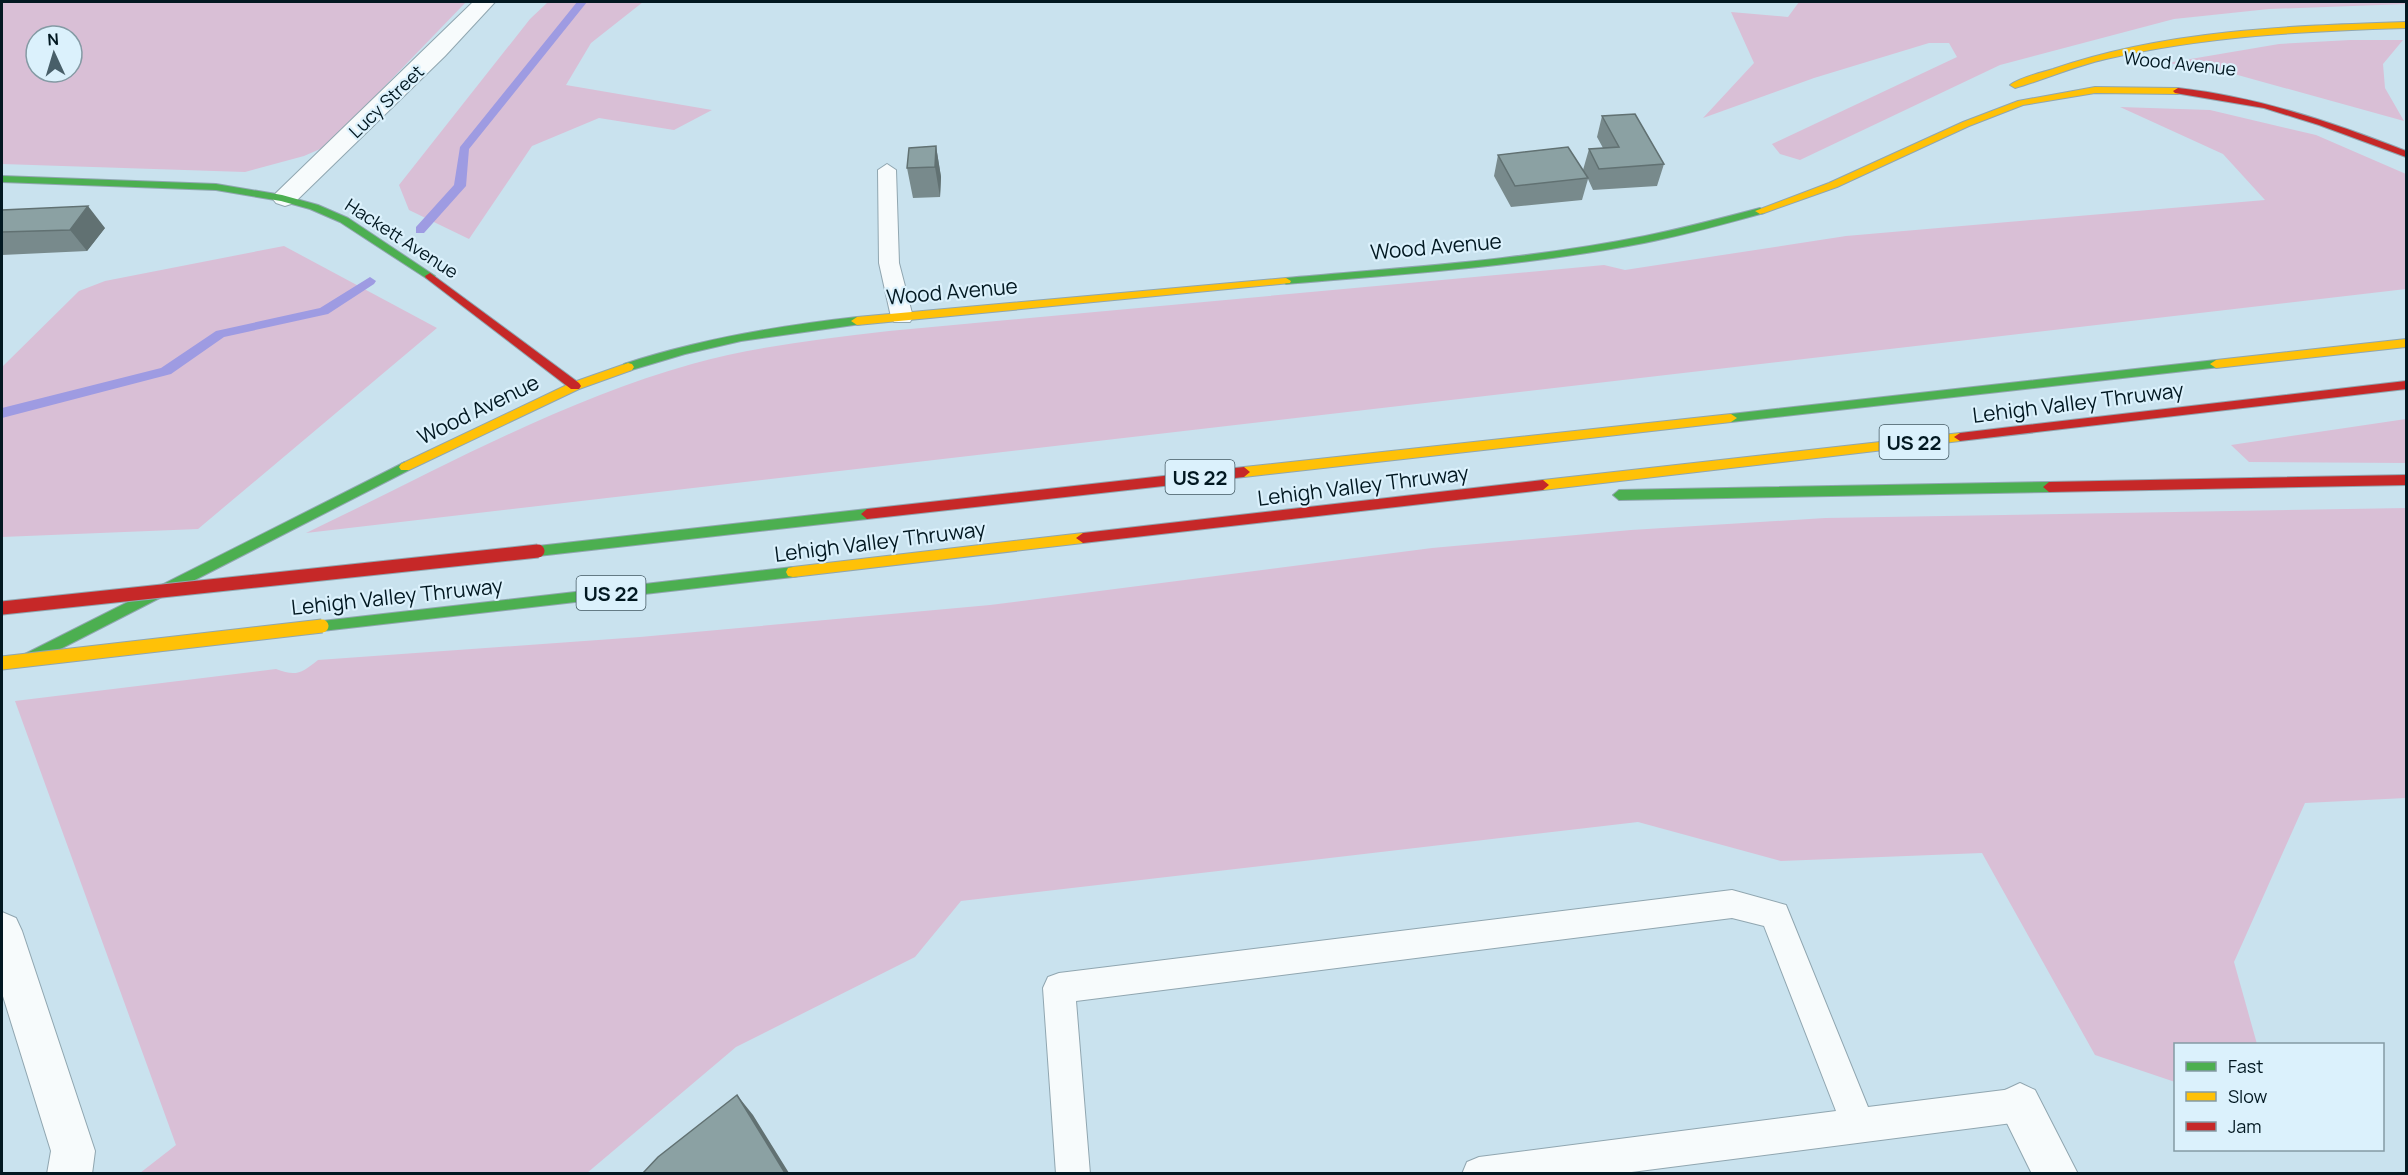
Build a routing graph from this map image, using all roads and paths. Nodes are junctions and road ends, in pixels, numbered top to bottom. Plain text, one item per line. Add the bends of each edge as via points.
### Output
1 (484, 2) edge
2 (2406, 25) edge
3 (2098, 74) dead end
4 (2165, 77) dead end
5 (2006, 90) junction
6 (2325, 109) dead end
7 (1959, 127) junction
8 (2406, 154) edge
9 (887, 170) dead end
10 (2, 179) edge
11 (285, 198) junction
12 (902, 317) junction
13 (2406, 343) edge
14 (2406, 385) edge
15 (575, 386) junction
16 (2406, 480) edge
17 (1600, 495) dead end
18 (1576, 496) dead end
19 (1422, 499) junction
20 (2, 608) edge
21 (2, 663) edge
22 (2, 672) edge
23 (2, 931) edge
24 (2020, 1105) joint
25 (1858, 1125) junction
26 (69, 1173) edge
27 (1073, 1173) edge
28 (1479, 1173) edge
29 (2055, 1173) edge

1 - 11 street, Lucy Street
2 - 5 main road via 2291,30 2182,41 2106,56
3 - 5 main road, Wood Avenue via 2044,79
4 - 6 main road, Wood Avenue via 2245,88
5 - 7 main road, Wood Avenue
7 - 8 main road, Wood Avenue via 2049,97 2094,90 2152,90 2271,108
7 - 12 main road, Wood Avenue via 1828,187 1743,217 1645,240 1506,261
9 - 12 lane via 889,263
10 - 11 main road, Hackett Avenue via 171,184
11 - 15 main road, Hackett Avenue via 344,219 368,234 501,326
12 - 15 main road, Wood Avenue via 762,333 677,350
13 - 20 main road, Lehigh Valley Thruway / US 22, bridge
14 - 19 main road, Lehigh Valley Thruway / US 22
15 - 22 main road, Wood Avenue via 465,437
16 - 17 main road
18 - 19 main road
19 - 21 main road, Lehigh Valley Thruway / US 22, bridge
23 - 26 street via 73,1151
24 - 25 lane
24 - 29 street
25 - 27 lane via 1775,915 1732,904 1059,988
25 - 28 lane

